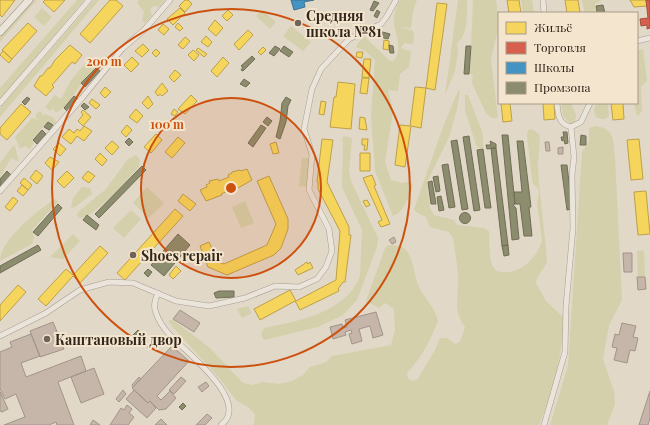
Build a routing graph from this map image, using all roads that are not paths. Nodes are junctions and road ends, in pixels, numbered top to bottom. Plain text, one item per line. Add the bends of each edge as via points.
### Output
1 (29, 0) edge
2 (89, 0) edge
3 (170, 0) edge
4 (396, 0) edge
5 (543, 0) edge
6 (544, 12) edge
7 (0, 32) edge
8 (650, 38) edge
9 (638, 41) edge
10 (0, 103) edge
11 (557, 104) edge
12 (590, 104) edge
13 (571, 127) junction
14 (0, 190) edge
15 (158, 293) junction
16 (0, 336) edge
17 (222, 425) edge
18 (544, 425) edge

1 - 7 main road
2 - 10 street
3 - 14 street via 145,29 122,49
4 - 15 street via 380,24 354,36 344,44 321,69 312,89 304,129 312,154 310,193 329,229 332,251 326,267 317,279 299,287 275,286 245,298 212,306 176,301
5 - 6 street
8 - 9 street
11 - 13 street via 561,122
12 - 13 street via 581,122
13 - 18 street via 574,157 573,214 565,352
15 - 16 street via 139,284 124,281 93,285 71,295 32,321
15 - 17 street via 154,302 159,320 171,337 217,382 224,396 229,413

